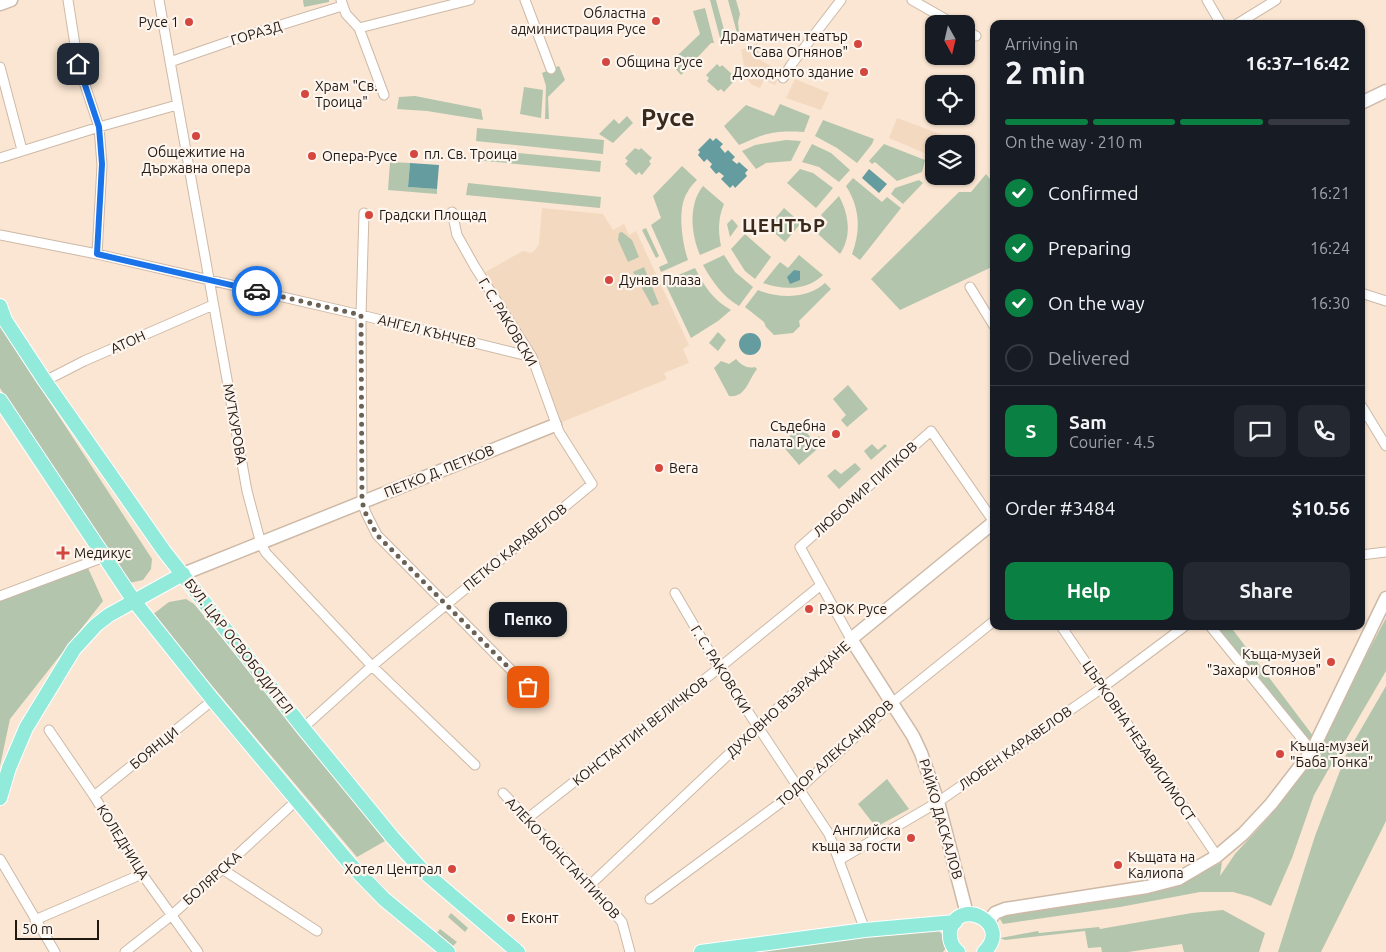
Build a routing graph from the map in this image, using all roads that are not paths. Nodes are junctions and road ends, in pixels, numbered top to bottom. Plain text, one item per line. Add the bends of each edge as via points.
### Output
1 (11, 0) edge
2 (68, 0) edge
3 (159, 0) edge
4 (470, 0) edge
5 (525, 0) edge
6 (841, 0) edge
7 (912, 0) edge
8 (1208, 0) edge
9 (1276, 0) edge
10 (341, 3) edge
11 (0, 4) edge
12 (938, 15) edge
13 (1220, 20) edge
14 (1244, 20) edge
15 (359, 28) junction
16 (170, 62) junction
17 (0, 67) edge
18 (551, 69) dead end
19 (783, 78) dead end
20 (1386, 91) edge
21 (384, 95) dead end
22 (1365, 101) edge
23 (177, 105) junction
24 (99, 127) junction
25 (22, 150) junction
26 (0, 158) edge
27 (452, 212) dead end
28 (364, 213) dead end
29 (0, 235) edge
30 (97, 254) junction
31 (208, 280) junction
32 (970, 287) dead end
33 (1365, 294) edge
34 (1386, 301) edge
35 (213, 305) junction
36 (0, 306) edge
37 (361, 315) junction
38 (990, 320) edge
39 (532, 357) junction
40 (45, 382) junction
41 (0, 400) edge
42 (1365, 412) edge
43 (555, 425) junction
44 (1386, 446) edge
45 (592, 484) joint
46 (362, 502) junction
47 (990, 516) edge
48 (990, 525) edge
49 (260, 544) junction
50 (800, 547) joint
51 (1386, 552) edge
52 (1365, 555) edge
53 (104, 557) junction
54 (183, 574) junction
55 (821, 585) junction
56 (675, 593) dead end
57 (0, 596) edge
58 (1386, 598) edge
59 (134, 601) junction
60 (445, 604) junction
61 (990, 624) edge
62 (1064, 630) edge
63 (1180, 630) edge
64 (1213, 630) edge
65 (851, 640) junction
66 (372, 666) junction
67 (719, 668) junction
68 (528, 687) dead end
69 (1102, 688) junction
70 (213, 700) junction
71 (892, 702) junction
72 (303, 728) junction
73 (758, 728) junction
74 (49, 730) dead end
75 (1312, 752) junction
76 (475, 764) dead end
77 (799, 789) junction
78 (503, 793) dead end
79 (94, 796) junction
80 (0, 798) edge
81 (296, 801) junction
82 (938, 802) junction
83 (528, 818) junction
84 (1217, 856) junction
85 (0, 859) edge
86 (839, 860) junction
87 (222, 869) junction
88 (142, 874) junction
89 (590, 885) junction
90 (650, 900) dead end
91 (967, 914) junction
92 (172, 915) junction
93 (36, 920) junction
94 (955, 922) junction
95 (988, 922) junction
96 (865, 930) junction
97 (317, 931) dead end
98 (55, 952) edge
99 (125, 952) edge
100 (198, 952) edge
101 (448, 952) edge
102 (518, 952) edge
103 (630, 952) edge
104 (701, 952) edge
105 (958, 952) edge
106 (986, 952) edge

1 - 11 street
2 - 24 street via 78,64
3 - 16 street, МУТКУРОВА
4 - 15 street
5 - 18 street
6 - 19 street
7 - 12 street
8 - 13 street
9 - 14 street
10 - 15 street
10 - 16 street, ГОРАЗД
15 - 21 street
16 - 23 street, МУТКУРОВА
17 - 25 street
20 - 22 street
23 - 24 street
23 - 31 street, МУТКУРОВА
24 - 25 street
24 - 30 street via 102,164
25 - 26 street
27 - 39 street, Г. С. РАКОВСКИ via 466,250
28 - 37 street
29 - 30 street, АНГЕЛ КЪНЧЕВ
30 - 31 street, АНГЕЛ КЪНЧЕВ
31 - 35 street, МУТКУРОВА
31 - 37 street, АНГЕЛ КЪНЧЕВ
32 - 38 street
33 - 34 street
35 - 40 street, АТОН via 84,361
35 - 49 street, МУТКУРОВА via 247,491
36 - 40 main road, БУЛ. ЦАР ОСВОБОДИТЕЛ
37 - 39 street, АНГЕЛ КЪНЧЕВ
37 - 46 street
39 - 43 street, Г. С. РАКОВСКИ
40 - 54 main road, БУЛ. ЦАР ОСВОБОДИТЕЛ
41 - 53 main road
42 - 44 street
43 - 45 street, Г. С. РАКОВСКИ
43 - 46 street, ПЕТКО Д. ПЕТКОВ
45 - 60 street, ПЕТКО КАРАВЕЛОВ
46 - 49 street, ПЕТКО Д. ПЕТКОВ
46 - 60 street via 377,535
47 - 50 street, ЛЮБОМИР ПИПКОВ via 930,431
48 - 65 street, ДУХОВНО ВЪЗРАЖДАНЕ
49 - 54 street, ПЕТКО Д. ПЕТКОВ
49 - 66 street, МУТКУРОВА
50 - 55 street, РАЙКО ДАСКАЛОВ
51 - 52 street
53 - 57 street
53 - 59 main road
54 - 59 main road
54 - 72 main road, БУЛ. ЦАР ОСВОБОДИТЕЛ
55 - 65 street, РАЙКО ДАСКАЛОВ
55 - 67 street, КОНСТАНТИН ВЕЛИЧКОВ
56 - 67 street, Г. С. РАКОВСКИ
58 - 75 street
59 - 70 main road
59 - 80 main road via 96,625 74,650 26,728
60 - 66 street, ПЕТКО КАРАВЕЛОВ
60 - 68 street
61 - 71 street, ТОДОР АЛЕКСАНДРОВ
62 - 69 street, ЦЪРКОВНА НЕЗАВИСИМОСТ
63 - 69 street, ЛЮБЕН КАРАВЕЛОВ
64 - 75 street
65 - 71 street, РАЙКО ДАСКАЛОВ
65 - 73 street, ДУХОВНО ВЪЗРАЖДАНЕ
66 - 72 street, ПЕТКО КАРАВЕЛОВ
66 - 76 street, МУТКУРОВА
67 - 73 street, Г. С. РАКОВСКИ
67 - 83 street, КОНСТАНТИН ВЕЛИЧКОВ
69 - 82 street, ЛЮБЕН КАРАВЕЛОВ
69 - 84 street, ЦЪРКОВНА НЕЗАВИСИМОСТ
70 - 79 street, БОЯНЦИ
70 - 81 main road
71 - 77 street, ТОДОР АЛЕКСАНДРОВ
71 - 82 street, РАЙКО ДАСКАЛОВ via 921,753
72 - 102 main road, БУЛ. ЦАР ОСВОБОДИТЕЛ via 423,871
73 - 77 street, Г. С. РАКОВСКИ
73 - 89 street, ДУХОВНО ВЪЗРАЖДАНЕ
74 - 79 street, КОЛЕДНИЦА
75 - 84 street via 1244,834
77 - 86 street, Г. С. РАКОВСКИ via 829,834
77 - 90 street, ТОДОР АЛЕКСАНДРОВ
78 - 83 street, АЛЕКО КОНСТАНТИНОВ
79 - 88 street, КОЛЕДНИЦА
81 - 87 street, БОЛЯРСКА
81 - 101 main road via 384,900
82 - 86 street, ЛЮБЕН КАРАВЕЛОВ
82 - 91 street, РАЙКО ДАСКАЛОВ
83 - 89 street, АЛЕКО КОНСТАНТИНОВ
84 - 95 street via 1178,879 1147,887 1005,908
85 - 93 street
86 - 96 street, Г. С. РАКОВСКИ
87 - 92 street, БОЛЯРСКА
87 - 97 street
88 - 92 street, КОЛЕДНИЦА
88 - 93 street
89 - 103 street, АЛЕКО КОНСТАНТИНОВ via 622,922
91 - 94 main road
91 - 95 main road via 978,915
92 - 99 street, БОЛЯРСКА
92 - 100 street, КОЛЕДНИЦА
93 - 98 street
94 - 96 main road
94 - 105 main road via 950,935
95 - 106 main road via 992,939
96 - 104 main road

